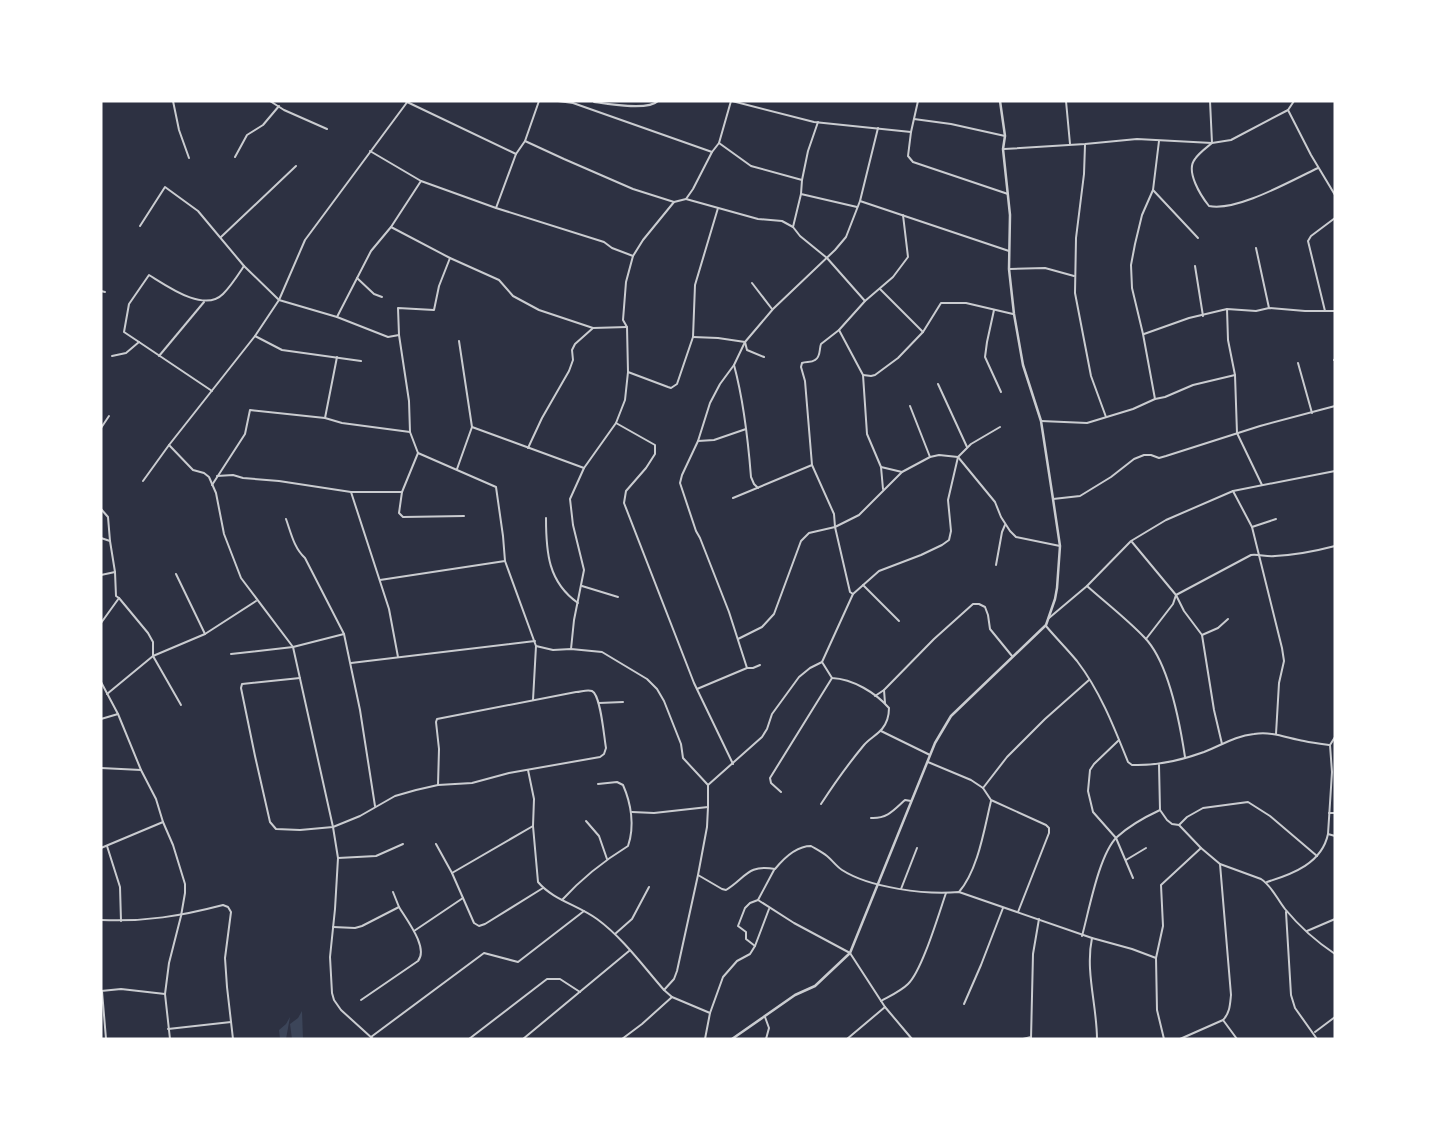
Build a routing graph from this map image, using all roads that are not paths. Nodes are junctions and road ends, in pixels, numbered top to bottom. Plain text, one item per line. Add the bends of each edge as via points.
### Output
1 (172, 101) edge
2 (270, 101) edge
3 (539, 101) edge
4 (558, 101) edge
5 (594, 101) edge
6 (658, 101) edge
7 (732, 101) edge
8 (918, 101) edge
9 (1000, 101) edge
10 (1066, 101) edge
11 (1210, 101) edge
12 (1294, 101) edge
13 (407, 102) edge
14 (273, 103) junction
15 (279, 106) junction
16 (594, 110) junction
17 (1288, 110) junction
18 (273, 111) junction
19 (914, 119) junction
20 (818, 122) junction
21 (878, 128) junction
22 (327, 130) dead end
23 (911, 132) junction
24 (1004, 136) junction
25 (525, 141) junction
26 (1159, 141) junction
27 (719, 142) junction
28 (1212, 143) junction
29 (1070, 144) junction
30 (1085, 144) junction
31 (1003, 149) junction
32 (370, 151) junction
33 (712, 152) junction
34 (516, 154) junction
35 (235, 157) dead end
36 (189, 158) dead end
37 (296, 166) dead end
38 (1318, 168) junction
39 (802, 180) junction
40 (421, 181) junction
41 (1153, 190) junction
42 (801, 194) junction
43 (1008, 194) junction
44 (1335, 195) edge
45 (686, 199) junction
46 (860, 201) junction
47 (674, 202) junction
48 (496, 208) junction
49 (718, 208) junction
50 (858, 208) junction
51 (903, 215) junction
52 (1335, 218) edge
53 (140, 226) dead end
54 (391, 227) junction
55 (793, 227) junction
56 (221, 237) junction
57 (1198, 238) dead end
58 (1256, 248) dead end
59 (1010, 252) junction
60 (633, 256) junction
61 (450, 258) junction
62 (827, 258) junction
63 (244, 266) junction
64 (1195, 266) dead end
65 (1009, 268) junction
66 (1074, 276) junction
67 (357, 278) junction
68 (752, 283) dead end
69 (880, 289) junction
70 (101, 291) edge
71 (105, 292) dead end
72 (382, 297) dead end
73 (279, 300) junction
74 (865, 301) junction
75 (204, 302) junction
76 (1269, 308) junction
77 (773, 310) junction
78 (994, 310) junction
79 (1228, 310) junction
80 (1325, 311) junction
81 (1335, 311) edge
82 (1014, 314) junction
83 (1203, 316) junction
84 (337, 317) junction
85 (593, 328) junction
86 (627, 328) junction
87 (839, 330) junction
88 (924, 332) junction
89 (1143, 334) junction
90 (399, 335) junction
91 (255, 336) junction
92 (693, 337) junction
93 (459, 341) dead end
94 (139, 342) junction
95 (744, 342) junction
96 (112, 356) dead end
97 (160, 356) junction
98 (338, 357) junction
99 (764, 357) dead end
100 (361, 361) dead end
101 (1298, 363) dead end
102 (734, 365) junction
103 (628, 372) junction
104 (863, 375) junction
105 (1235, 375) junction
106 (938, 384) dead end
107 (212, 391) junction
108 (1002, 392) dead end
109 (1154, 398) junction
110 (910, 406) dead end
111 (1335, 406) edge
112 (1312, 413) junction
113 (109, 416) dead end
114 (324, 418) junction
115 (1106, 418) junction
116 (1040, 421) junction
117 (616, 423) junction
118 (1000, 427) dead end
119 (101, 428) edge
120 (472, 428) junction
121 (746, 429) junction
122 (410, 432) junction
123 (1238, 433) junction
124 (698, 441) junction
125 (169, 445) junction
126 (968, 447) junction
127 (528, 448) junction
128 (418, 454) junction
129 (930, 456) junction
130 (958, 457) junction
131 (812, 465) junction
132 (881, 467) junction
133 (584, 468) junction
134 (457, 469) junction
135 (1335, 471) edge
136 (902, 472) junction
137 (217, 476) junction
138 (144, 481) dead end
139 (212, 485) junction
140 (1262, 485) junction
141 (758, 488) junction
142 (883, 489) junction
143 (1233, 491) junction
144 (351, 492) junction
145 (402, 492) junction
146 (733, 498) dead end
147 (1053, 499) junction
148 (101, 509) edge
149 (464, 516) dead end
150 (546, 518) dead end
151 (286, 519) dead end
152 (1276, 519) dead end
153 (1005, 525) junction
154 (835, 527) junction
155 (1252, 527) junction
156 (101, 538) edge
157 (110, 541) junction
158 (1131, 541) junction
159 (1060, 546) junction
160 (1335, 546) edge
161 (1258, 554) junction
162 (505, 561) junction
163 (996, 565) dead end
164 (115, 572) junction
165 (176, 574) dead end
166 (101, 575) edge
167 (380, 580) junction
168 (863, 585) junction
169 (582, 586) junction
170 (1087, 586) junction
171 (1335, 586) edge
172 (853, 594) junction
173 (1335, 594) edge
174 (1176, 595) junction
175 (618, 597) dead end
176 (119, 598) junction
177 (256, 601) junction
178 (578, 603) junction
179 (1048, 619) junction
180 (1228, 620) dead end
181 (899, 621) dead end
182 (101, 623) edge
183 (1046, 625) junction
184 (205, 634) junction
185 (344, 634) junction
186 (1202, 634) junction
187 (1146, 638) junction
188 (737, 639) junction
189 (535, 641) junction
190 (536, 646) junction
191 (293, 647) junction
192 (571, 649) junction
193 (231, 654) dead end
194 (153, 656) junction
195 (1013, 656) junction
196 (398, 657) junction
197 (822, 662) junction
198 (350, 663) junction
199 (760, 665) dead end
200 (747, 668) junction
201 (300, 678) junction
202 (832, 678) junction
203 (1089, 680) junction
204 (101, 682) edge
205 (697, 690) junction
206 (884, 690) junction
207 (107, 694) junction
208 (875, 696) junction
209 (533, 700) junction
210 (623, 702) dead end
211 (885, 703) junction
212 (599, 704) junction
213 (181, 705) dead end
214 (118, 714) junction
215 (101, 719) edge
216 (881, 731) junction
217 (1276, 734) junction
218 (1335, 737) edge
219 (1119, 740) junction
220 (1222, 744) junction
221 (1330, 746) junction
222 (931, 755) junction
223 (1185, 757) junction
224 (928, 762) junction
225 (732, 764) junction
226 (1159, 764) junction
227 (101, 768) edge
228 (141, 770) junction
229 (528, 770) junction
230 (1333, 772) edge
231 (598, 784) dead end
232 (708, 784) junction
233 (438, 785) junction
234 (983, 788) junction
235 (781, 792) dead end
236 (991, 800) junction
237 (911, 801) junction
238 (822, 804) dead end
239 (375, 806) junction
240 (708, 807) junction
241 (1160, 810) junction
242 (632, 812) junction
243 (1328, 813) junction
244 (1335, 813) edge
245 (871, 818) dead end
246 (586, 821) dead end
247 (163, 822) junction
248 (1179, 825) junction
249 (533, 826) junction
250 (333, 827) junction
251 (1328, 834) junction
252 (1335, 836) edge
253 (1116, 838) junction
254 (403, 844) dead end
255 (436, 844) dead end
256 (107, 846) junction
257 (101, 848) edge
258 (917, 848) dead end
259 (1146, 848) dead end
260 (1201, 848) junction
261 (1317, 856) junction
262 (338, 858) junction
263 (607, 859) junction
264 (1126, 860) junction
265 (1220, 864) junction
266 (775, 869) junction
267 (452, 873) junction
268 (698, 876) junction
269 (1133, 878) dead end
270 (1266, 882) junction
271 (876, 885) junction
272 (649, 887) dead end
273 (543, 888) junction
274 (901, 889) junction
275 (393, 892) dead end
276 (959, 892) junction
277 (946, 893) junction
278 (463, 898) junction
279 (562, 900) junction
280 (758, 900) junction
281 (399, 907) junction
282 (770, 908) junction
283 (1003, 908) junction
284 (1286, 910) junction
285 (584, 911) junction
286 (1018, 912) junction
287 (181, 916) junction
288 (1039, 919) junction
289 (1335, 919) edge
290 (101, 920) edge
291 (121, 921) junction
292 (333, 927) junction
293 (414, 931) junction
294 (1307, 932) junction
295 (615, 934) junction
296 (1082, 936) junction
297 (1092, 938) junction
298 (756, 946) junction
299 (629, 951) junction
300 (850, 953) junction
301 (1335, 954) edge
302 (1156, 958) junction
303 (102, 990) edge
304 (664, 990) junction
305 (581, 992) junction
306 (165, 994) junction
307 (672, 997) junction
308 (361, 1000) dead end
309 (881, 1001) junction
310 (964, 1004) dead end
311 (884, 1007) junction
312 (710, 1012) junction
313 (764, 1015) junction
314 (1335, 1017) edge
315 (1223, 1020) junction
316 (231, 1022) junction
317 (168, 1029) junction
318 (1314, 1032) junction
319 (372, 1038) edge
320 (1031, 1038) edge
321 (106, 1039) edge
322 (170, 1039) edge
323 (233, 1039) edge
324 (469, 1039) edge
325 (523, 1039) edge
326 (622, 1039) edge
327 (705, 1039) edge
328 (732, 1039) edge
329 (766, 1039) edge
330 (847, 1039) edge
331 (912, 1039) edge
332 (1023, 1039) edge
333 (1097, 1039) edge
334 (1164, 1039) edge
335 (1180, 1039) edge
336 (1237, 1039) edge
337 (1317, 1039) edge

1 - 36 street via 178,130
2 - 14 street
3 - 25 street
4 - 16 street
5 - 6 street via 653,105
5 - 16 street
7 - 20 street
7 - 27 street
8 - 19 street
9 - 24 street
10 - 29 street
11 - 28 street
12 - 17 street
13 - 32 street
13 - 34 street
14 - 15 street
14 - 18 street
15 - 18 street
15 - 22 street
16 - 33 street
17 - 28 street via 1231,140
17 - 38 street
18 - 35 street via 264,125 244,138
19 - 23 street
19 - 24 street
20 - 21 street
20 - 39 street
21 - 23 street
21 - 46 street
23 - 43 street via 908,156 913,162
24 - 31 street
25 - 34 street
25 - 47 street via 633,189
26 - 28 street
26 - 30 street via 1137,139
26 - 41 street
27 - 33 street
27 - 39 street via 751,166
28 - 38 street via 1193,160 1191,167 1209,206 1246,201
29 - 30 street
29 - 31 street
30 - 66 street
31 - 43 street
32 - 40 street
32 - 73 street via 305,240
33 - 45 street
34 - 48 street
37 - 56 street
38 - 44 street
39 - 42 street
40 - 48 street
40 - 54 street
41 - 57 street
41 - 89 street via 1142,215 1131,265 1132,288
42 - 50 street
42 - 55 street
43 - 59 street
45 - 47 street
45 - 49 street
46 - 50 street
46 - 51 street
47 - 60 street via 642,240
48 - 60 street via 604,242
49 - 55 street
49 - 92 street via 695,285
50 - 62 street via 846,237
51 - 59 street
51 - 69 street via 908,257
52 - 80 street via 1308,241
53 - 56 street via 165,187 198,211
54 - 61 street
54 - 67 street via 372,250
55 - 62 street
56 - 63 street
58 - 76 street
59 - 65 street
60 - 86 street via 626,282 623,320
61 - 85 street via 499,280 513,296 539,310
61 - 90 street via 438,286 434,310 398,308
62 - 74 street
62 - 77 street
63 - 73 street
63 - 75 street via 222,296
64 - 83 street
65 - 66 street via 1045,268
65 - 82 street
66 - 115 street via 1091,376
67 - 72 street
67 - 84 street
68 - 77 street
69 - 74 street
69 - 88 street
70 - 71 street
73 - 84 street
73 - 91 street
74 - 87 street
75 - 94 street via 174,291 150,275 129,304 124,332
75 - 97 street
76 - 79 street
76 - 80 street
77 - 95 street
78 - 82 street
78 - 88 street via 966,303 941,303
78 - 108 street via 985,357
79 - 83 street
79 - 105 street via 1228,340
80 - 81 street
82 - 116 street via 1023,364
83 - 89 street
84 - 90 street via 388,337
85 - 86 street
85 - 127 street via 575,344 569,371
86 - 103 street
87 - 104 street
87 - 131 street via 822,344 815,360 805,361 801,368
88 - 104 street via 884,369 871,376
89 - 109 street
90 - 122 street
91 - 98 street via 282,350
91 - 107 street
92 - 95 street
92 - 103 street via 677,384 671,388
93 - 120 street
94 - 96 street via 126,353
94 - 97 street
95 - 99 street via 747,350
95 - 102 street
97 - 107 street
98 - 100 street
98 - 114 street
101 - 112 street
102 - 121 street
102 - 124 street via 710,403
103 - 117 street via 625,400
104 - 132 street via 867,434
105 - 109 street
105 - 123 street
106 - 126 street
107 - 125 street
109 - 115 street
110 - 129 street
111 - 112 street
112 - 123 street
113 - 119 street
114 - 122 street
114 - 137 street via 250,410 245,434
115 - 116 street via 1087,423
116 - 147 street
117 - 133 street
117 - 205 street via 655,445 655,454 626,491 624,503
118 - 126 street
120 - 127 street
120 - 134 street
121 - 124 street via 714,440
121 - 141 street via 752,477
122 - 128 street
123 - 140 street
123 - 147 street via 1159,458 1144,455 1080,496
124 - 188 street via 680,483
125 - 138 street
125 - 139 street via 192,470 209,477
126 - 130 street
127 - 133 street
128 - 134 street
128 - 145 street
129 - 130 street
129 - 136 street
130 - 153 street via 995,502
130 - 168 street via 948,500 950,540 880,571
131 - 141 street
131 - 154 street via 834,514
132 - 136 street
132 - 142 street
133 - 169 street via 570,499 584,570
134 - 162 street via 496,487
135 - 140 street
136 - 142 street
137 - 139 street
137 - 144 street via 233,475
139 - 177 street via 237,569
140 - 143 street
141 - 146 street
142 - 154 street via 859,515
143 - 155 street
143 - 158 street via 1178,514
144 - 145 street
144 - 167 street
145 - 149 street via 399,513 403,517
147 - 159 street
148 - 157 street via 108,517
150 - 178 street via 547,554 552,571 567,595
151 - 185 street via 295,545
152 - 155 street
153 - 159 street via 1016,537
153 - 163 street
154 - 172 street
154 - 188 street via 804,537 774,614 762,626
155 - 161 street
156 - 157 street
157 - 164 street
158 - 170 street
158 - 174 street
159 - 179 street via 1057,588
160 - 161 street via 1276,556
161 - 174 street
161 - 217 street via 1284,661
162 - 167 street
162 - 189 street
164 - 166 street
164 - 176 street via 116,596
165 - 184 street
167 - 196 street
168 - 172 street
168 - 181 street
169 - 175 street
169 - 178 street
170 - 179 street
170 - 187 street
171 - 173 street
172 - 197 street
174 - 186 street via 1184,612
174 - 187 street via 1173,604
176 - 182 street
176 - 194 street via 148,633 153,642
177 - 184 street
177 - 191 street
178 - 192 street
179 - 183 street
180 - 186 street
183 - 195 street
183 - 203 street
184 - 194 street
185 - 191 street
185 - 198 street
186 - 220 street
187 - 223 street via 1158,657 1168,684 1180,724
188 - 200 street
189 - 190 street
189 - 196 street
190 - 192 street via 553,650
190 - 209 street
191 - 193 street
191 - 201 street
192 - 232 street via 602,652 657,688 681,744 683,758
194 - 207 street
194 - 213 street
195 - 206 street via 990,628 985,607 973,604 934,638
195 - 222 street via 952,716
196 - 198 street
197 - 202 street
197 - 225 street via 799,678 772,714 762,737
198 - 239 street
199 - 200 street
200 - 205 street
201 - 250 street
201 - 250 street via 242,684 255,756 270,822 276,828
202 - 208 street via 857,684
202 - 235 street via 770,778
203 - 219 street
203 - 234 street via 1007,757
204 - 207 street
205 - 225 street
206 - 208 street
206 - 211 street
207 - 214 street
208 - 211 street
209 - 212 street via 588,690 596,694
209 - 233 street via 437,719
210 - 212 street
211 - 216 street via 889,717
212 - 229 street via 606,748 604,754
214 - 215 street
214 - 228 street
216 - 222 street
216 - 238 street via 864,745
217 - 220 street via 1253,734
217 - 221 street
218 - 221 street
219 - 226 street via 1132,765
219 - 253 street via 1090,770 1088,791 1093,812
220 - 223 street
221 - 230 street
222 - 224 street
223 - 226 street
224 - 234 street
224 - 237 street
225 - 232 street
226 - 241 street
227 - 228 street
228 - 247 street via 156,799
229 - 233 street via 472,783
229 - 249 street via 534,799
230 - 243 street
231 - 242 street via 617,782 623,785
232 - 240 street
233 - 239 street via 395,796
234 - 236 street
236 - 276 street via 980,846 967,882
236 - 286 street via 1049,828 1050,833
237 - 245 street via 905,800 879,819
237 - 271 street
239 - 250 street
240 - 242 street
240 - 268 street
241 - 248 street via 1172,824
241 - 253 street
242 - 263 street via 628,846
243 - 244 street
243 - 251 street
246 - 263 street via 599,836
247 - 256 street
247 - 287 street via 185,884
248 - 260 street
248 - 261 street via 1203,808 1248,802 1270,816
249 - 267 street
249 - 273 street via 538,882
250 - 262 street
251 - 252 street
251 - 261 street via 1326,844
253 - 264 street
253 - 296 street via 1107,852
254 - 262 street via 376,856
255 - 267 street
256 - 257 street
256 - 291 street via 120,887
258 - 274 street
259 - 264 street
260 - 265 street
260 - 302 street via 1161,885 1162,926
261 - 270 street via 1284,877
262 - 292 street
263 - 279 street via 582,878
264 - 269 street
265 - 270 street
265 - 315 street via 1231,995 1229,1010
266 - 268 street via 750,871 726,890
266 - 271 street via 799,848 811,846 842,870
266 - 280 street
267 - 278 street
268 - 304 street via 677,971
270 - 284 street
271 - 274 street
271 - 300 street
272 - 295 street via 632,919
273 - 278 street via 479,926 474,923
273 - 279 street
274 - 277 street
275 - 281 street
276 - 277 street
276 - 283 street
277 - 309 street via 914,977
278 - 293 street
279 - 285 street
280 - 282 street
280 - 298 street via 745,908 738,926 746,932 746,939
281 - 292 street via 362,926
281 - 293 street
282 - 298 street
282 - 300 street
283 - 286 street
283 - 310 street
284 - 294 street
284 - 318 street via 1291,995 1295,1008
285 - 295 street
285 - 319 street via 518,962 484,953
286 - 288 street
287 - 291 street
287 - 306 street
287 - 316 street via 223,905 231,912 226,958
288 - 296 street
288 - 320 street via 1033,954
289 - 294 street
290 - 291 street
292 - 319 street via 330,957 334,1000
293 - 308 street via 421,958
294 - 301 street
295 - 299 street
296 - 297 street
297 - 302 street
297 - 333 street via 1091,980
298 - 312 street via 723,977
299 - 304 street
299 - 305 street
300 - 309 street
300 - 313 street via 814,986
302 - 334 street via 1157,1010
303 - 306 street
303 - 321 street
304 - 307 street
305 - 324 street via 560,979 546,979
305 - 325 street
306 - 317 street
307 - 312 street
307 - 326 street
309 - 311 street
311 - 330 street
311 - 331 street
312 - 327 street
313 - 328 street
313 - 329 street via 769,1028
314 - 318 street
315 - 335 street
315 - 336 street
316 - 317 street
316 - 323 street
317 - 322 street
318 - 337 street
320 - 332 street

